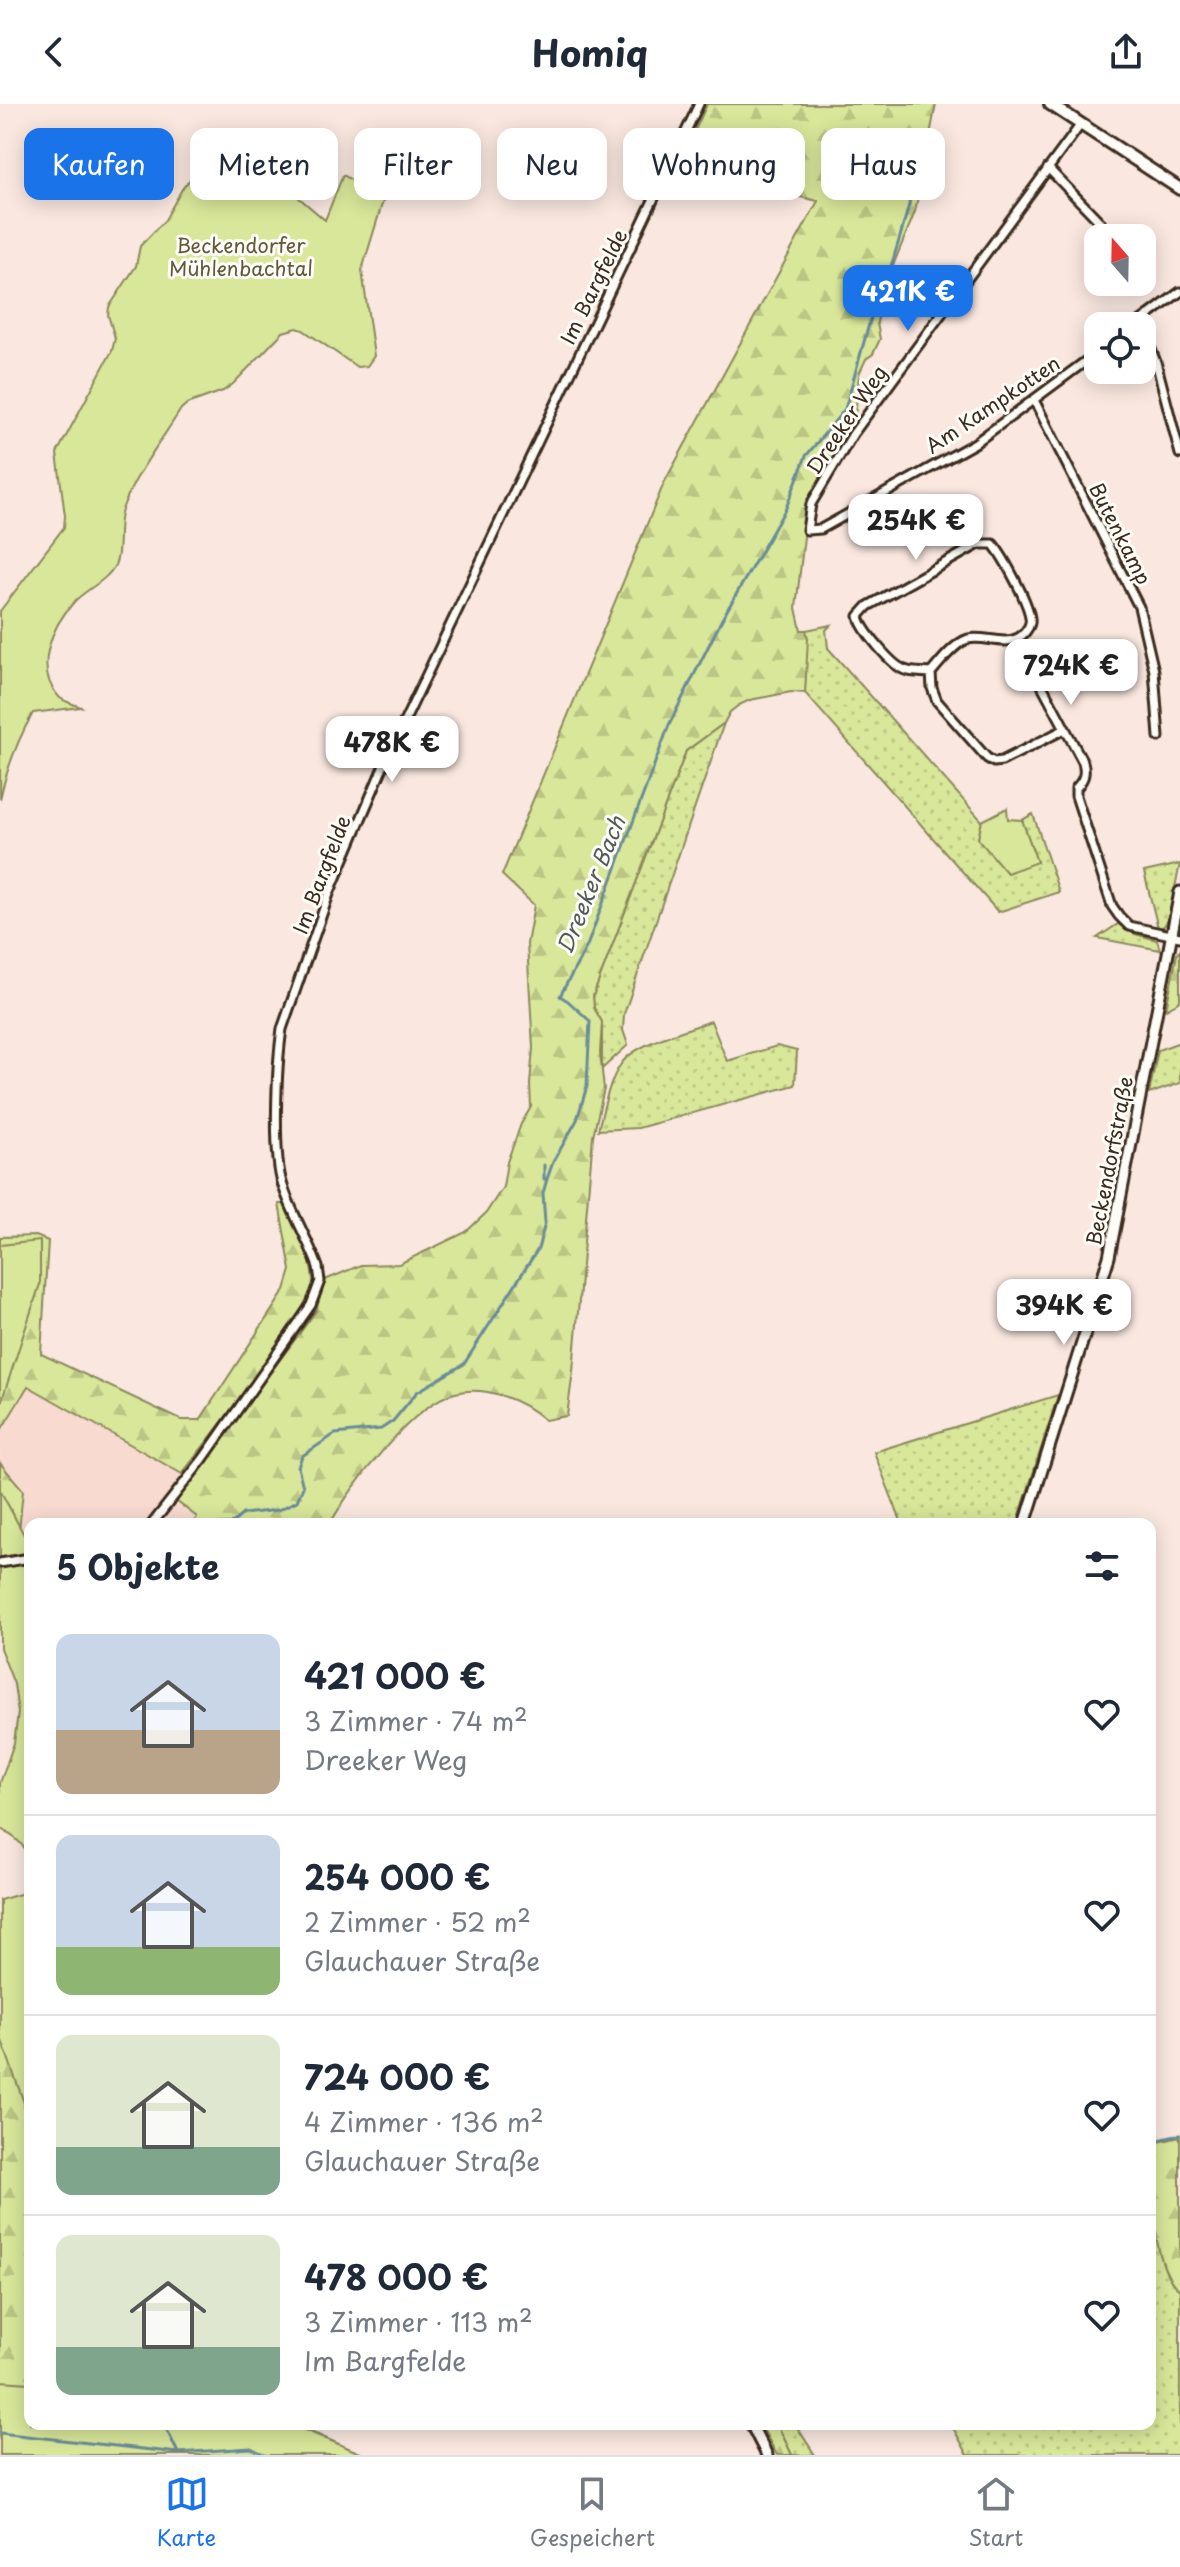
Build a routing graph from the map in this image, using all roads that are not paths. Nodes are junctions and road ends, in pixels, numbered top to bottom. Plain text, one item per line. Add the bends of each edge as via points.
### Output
1 (699, 104) edge
2 (1050, 104) edge
3 (1081, 124) junction
4 (1048, 168) junction
5 (1180, 189) edge
6 (1100, 222) dead end
7 (1180, 292) edge
8 (1156, 312) edge
9 (1084, 362) edge
10 (1156, 362) edge
11 (1034, 400) junction
12 (1180, 454) edge
13 (821, 529) joint
14 (1017, 639) junction
15 (931, 673) junction
16 (1065, 729) junction
17 (1159, 737) dead end
18 (1180, 892) edge
19 (1176, 936) edge
20 (156, 1518) edge
21 (1027, 1518) edge
22 (24, 1559) edge
23 (0, 1563) edge
24 (754, 2430) edge
25 (767, 2455) edge

1 - 20 street, Im Bargfelde via 386,760 329,894 282,1029 278,1165 318,1267 320,1281 311,1305
2 - 3 main road
3 - 4 street, Dreeker Weg
3 - 5 main road
4 - 6 street
4 - 13 street, Dreeker Weg via 853,434 811,504 807,530
7 - 8 street
9 - 11 street, Am Kampkotten
10 - 12 street
11 - 13 street, Am Kampkotten via 975,443
11 - 17 street, Butenkamp via 1139,607 1154,671
14 - 15 street via 961,642
14 - 15 street via 1031,621 1028,608 999,551 993,544 979,544 859,616 865,631 897,665
14 - 16 street
15 - 16 street via 937,701 994,762
16 - 19 street via 1083,762 1076,796 1112,906 1129,926
18 - 19 street, Beckendorfstraße
19 - 21 street, Beckendorfstraße via 1109,1257
22 - 23 street
24 - 25 street

